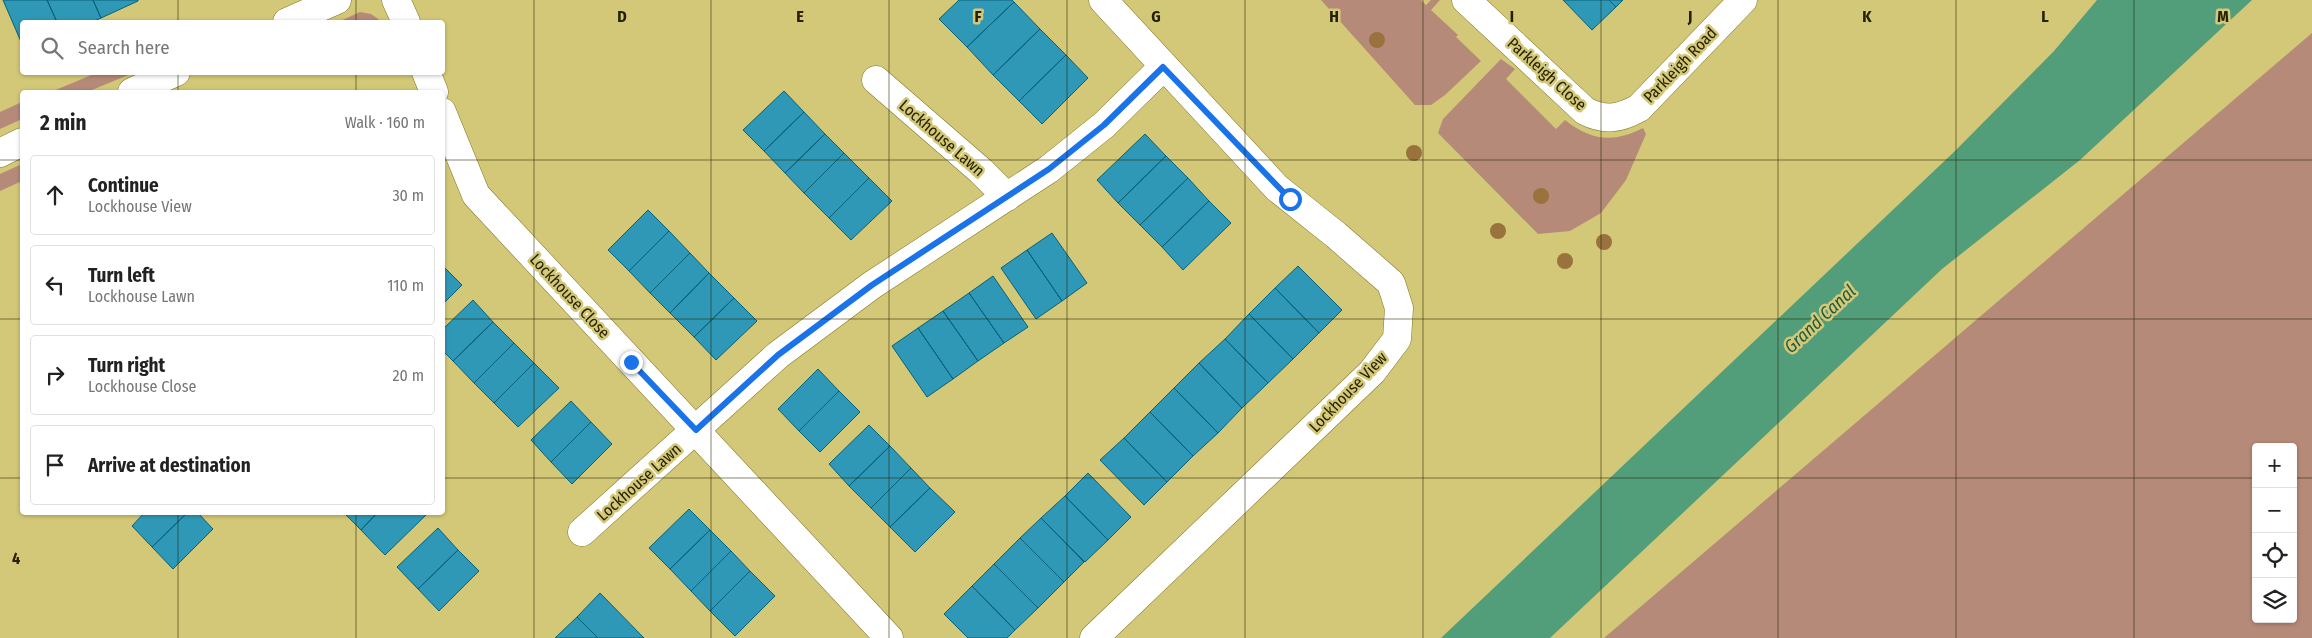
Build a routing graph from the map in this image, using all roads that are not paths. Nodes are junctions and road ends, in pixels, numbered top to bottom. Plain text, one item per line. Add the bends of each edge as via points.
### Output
1 (337, 0) edge
2 (396, 0) edge
3 (1103, 0) edge
4 (1466, 0) edge
5 (1743, 0) edge
6 (292, 20) edge
7 (405, 20) edge
8 (1163, 67) junction
9 (169, 75) edge
10 (427, 75) edge
11 (876, 80) dead end
12 (136, 90) edge
13 (433, 90) edge
14 (1611, 118) joint
15 (445, 119) edge
16 (20, 143) edge
17 (0, 153) edge
18 (1007, 197) junction
19 (696, 430) junction
20 (582, 532) dead end
21 (889, 638) edge
22 (1094, 638) edge

1 - 6 street
2 - 7 street
3 - 8 street, Lockhouse View
4 - 14 street, Parkleigh Close via 1585,111
5 - 14 street, Parkleigh Road via 1639,108
8 - 18 street, Lockhouse Lawn via 1104,125 1049,169
8 - 22 street, Lockhouse View via 1277,188 1391,284 1399,308 1397,339 1372,372
9 - 12 street
10 - 13 street
11 - 18 street, Lockhouse Lawn
15 - 19 street, Lockhouse Close via 476,195
16 - 17 street
18 - 19 street, Lockhouse Lawn via 872,285 778,355
19 - 20 street, Lockhouse Lawn
19 - 21 street, Lockhouse Close

